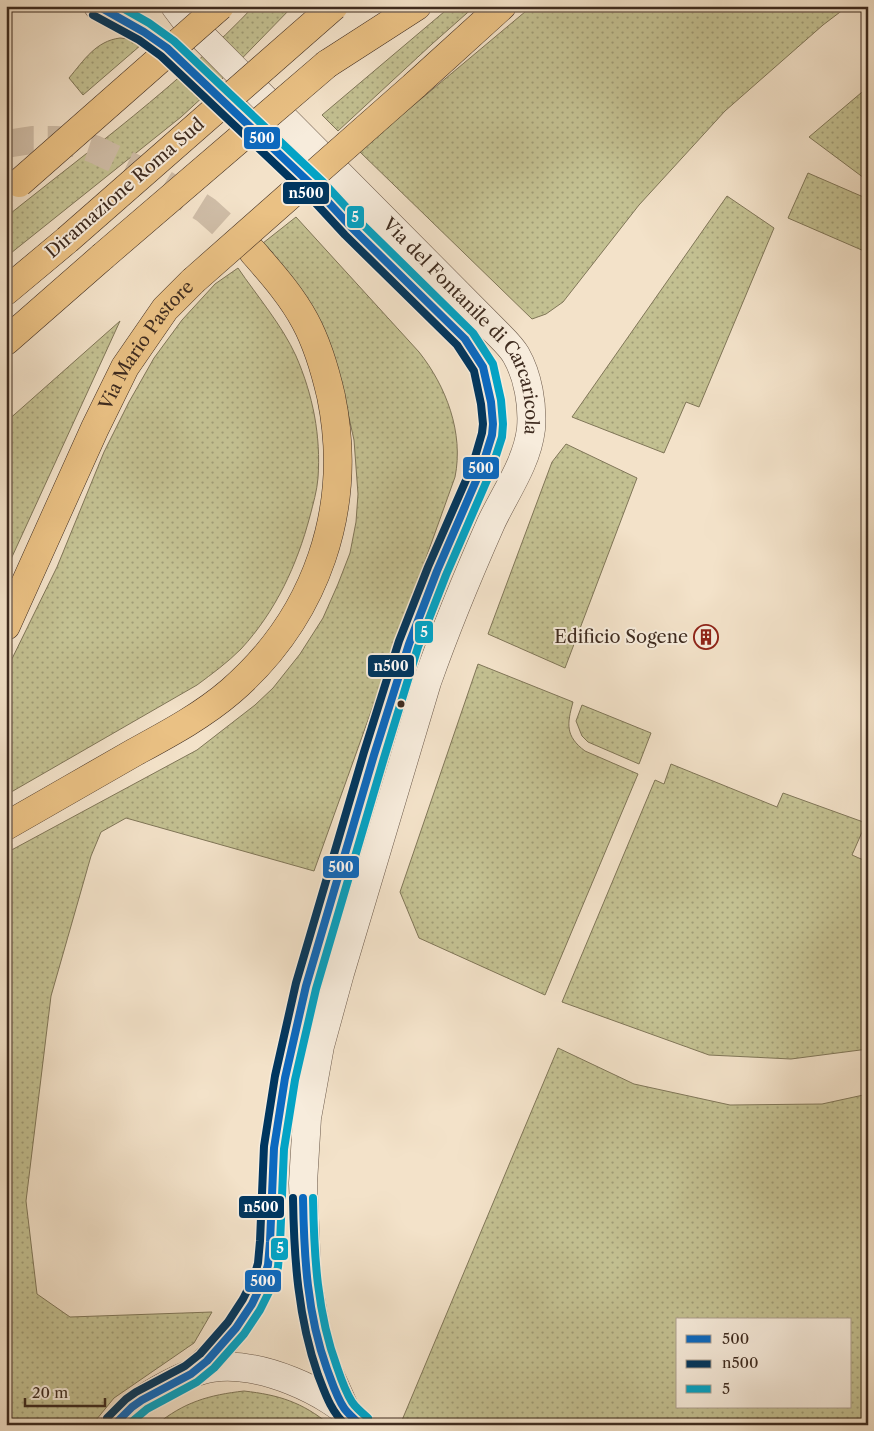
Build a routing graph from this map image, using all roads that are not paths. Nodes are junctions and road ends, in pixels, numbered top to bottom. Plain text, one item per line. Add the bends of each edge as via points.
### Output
1 (98, 6) edge
2 (175, 6) edge
3 (220, 6) edge
4 (334, 6) edge
5 (390, 6) edge
6 (417, 6) edge
7 (502, 6) edge
8 (327, 64) junction
9 (12, 189) edge
10 (253, 252) tunnel mouth
11 (6, 291) edge
12 (6, 341) edge
13 (6, 626) edge
14 (6, 826) edge
15 (192, 1374) junction
16 (353, 1418) edge
17 (114, 1425) edge

1 - 15 street, Via del Fontanile di Carcaricola via 167,48 316,189 456,329 482,367 492,415 492,435 482,467 422,608 394,690 306,986 275,1139 270,1242 263,1281 236,1328
2 - 16 street, Via del Fontanile di Carcaricola via 190,25 499,335 519,360 528,391 531,428 525,452 474,562 427,682 340,973 314,1080 303,1167 307,1278 324,1362
3 - 9 highway, bridge
4 - 11 highway, Diramazione Roma Sud, bridge
5 - 8 highway
6 - 8 highway
7 - 13 highway, Via Mario Pastore, bridge via 165,309 125,367
8 - 12 highway, bridge
10 - 14 highway via 282,285 306,321 323,362 333,405 337,485 325,552 313,581 283,635 244,679 217,702 173,731
15 - 16 street via 223,1367 266,1373 324,1396
15 - 17 street via 142,1400

